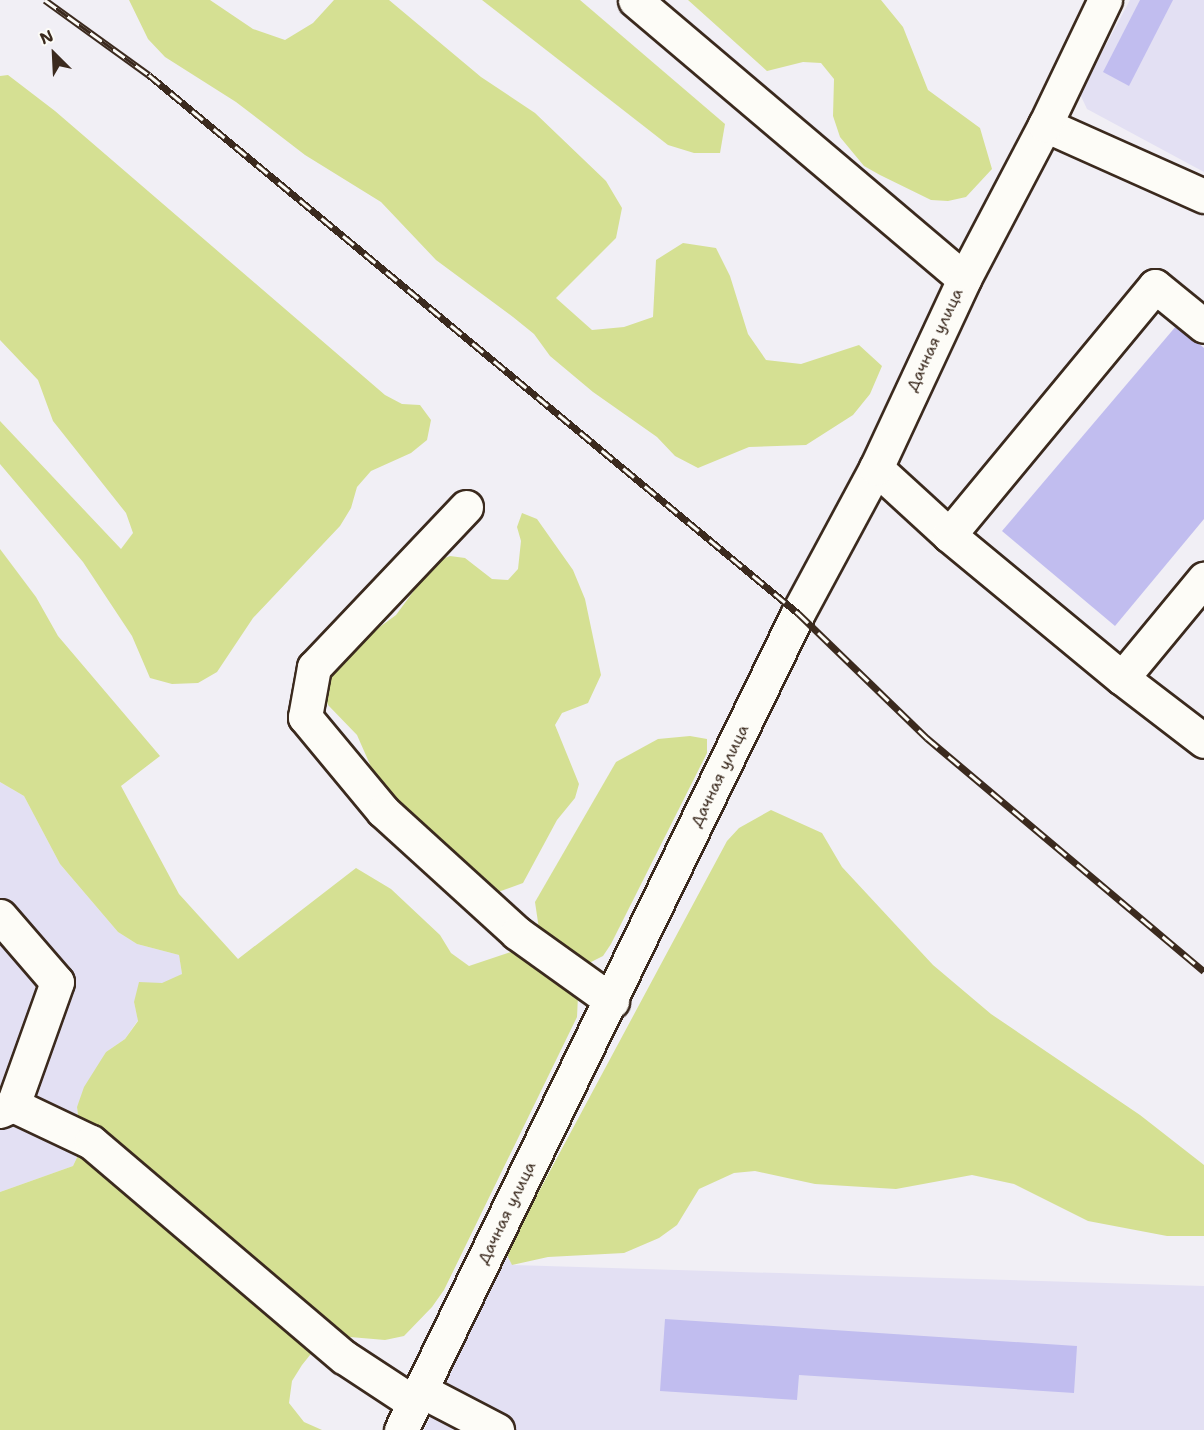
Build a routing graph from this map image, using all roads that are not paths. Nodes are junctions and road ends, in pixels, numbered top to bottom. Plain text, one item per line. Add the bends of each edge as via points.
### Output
1 (635, 0) edge
2 (1106, 0) edge
3 (1046, 125) junction
4 (1204, 196) edge
5 (964, 279) junction
6 (1204, 326) edge
7 (876, 468) junction
8 (466, 507) dead end
9 (948, 535) junction
10 (1204, 579) edge
11 (1122, 678) junction
12 (1204, 741) edge
13 (0, 916) edge
14 (612, 1001) junction
15 (6, 1108) edge
16 (411, 1408) edge
17 (497, 1430) edge

1 - 5 street
2 - 3 street, Дачная улица
3 - 4 street
3 - 5 street, Дачная улица
5 - 7 street, Дачная улица
6 - 9 street via 1155,286
7 - 9 street
7 - 14 street, Дачная улица via 798,613
8 - 14 street via 314,667 305,717 383,811 517,933
9 - 11 street
10 - 11 street
11 - 12 street
13 - 15 street via 57,982
14 - 16 street, Дачная улица
15 - 16 street via 91,1142 344,1357
16 - 17 street

